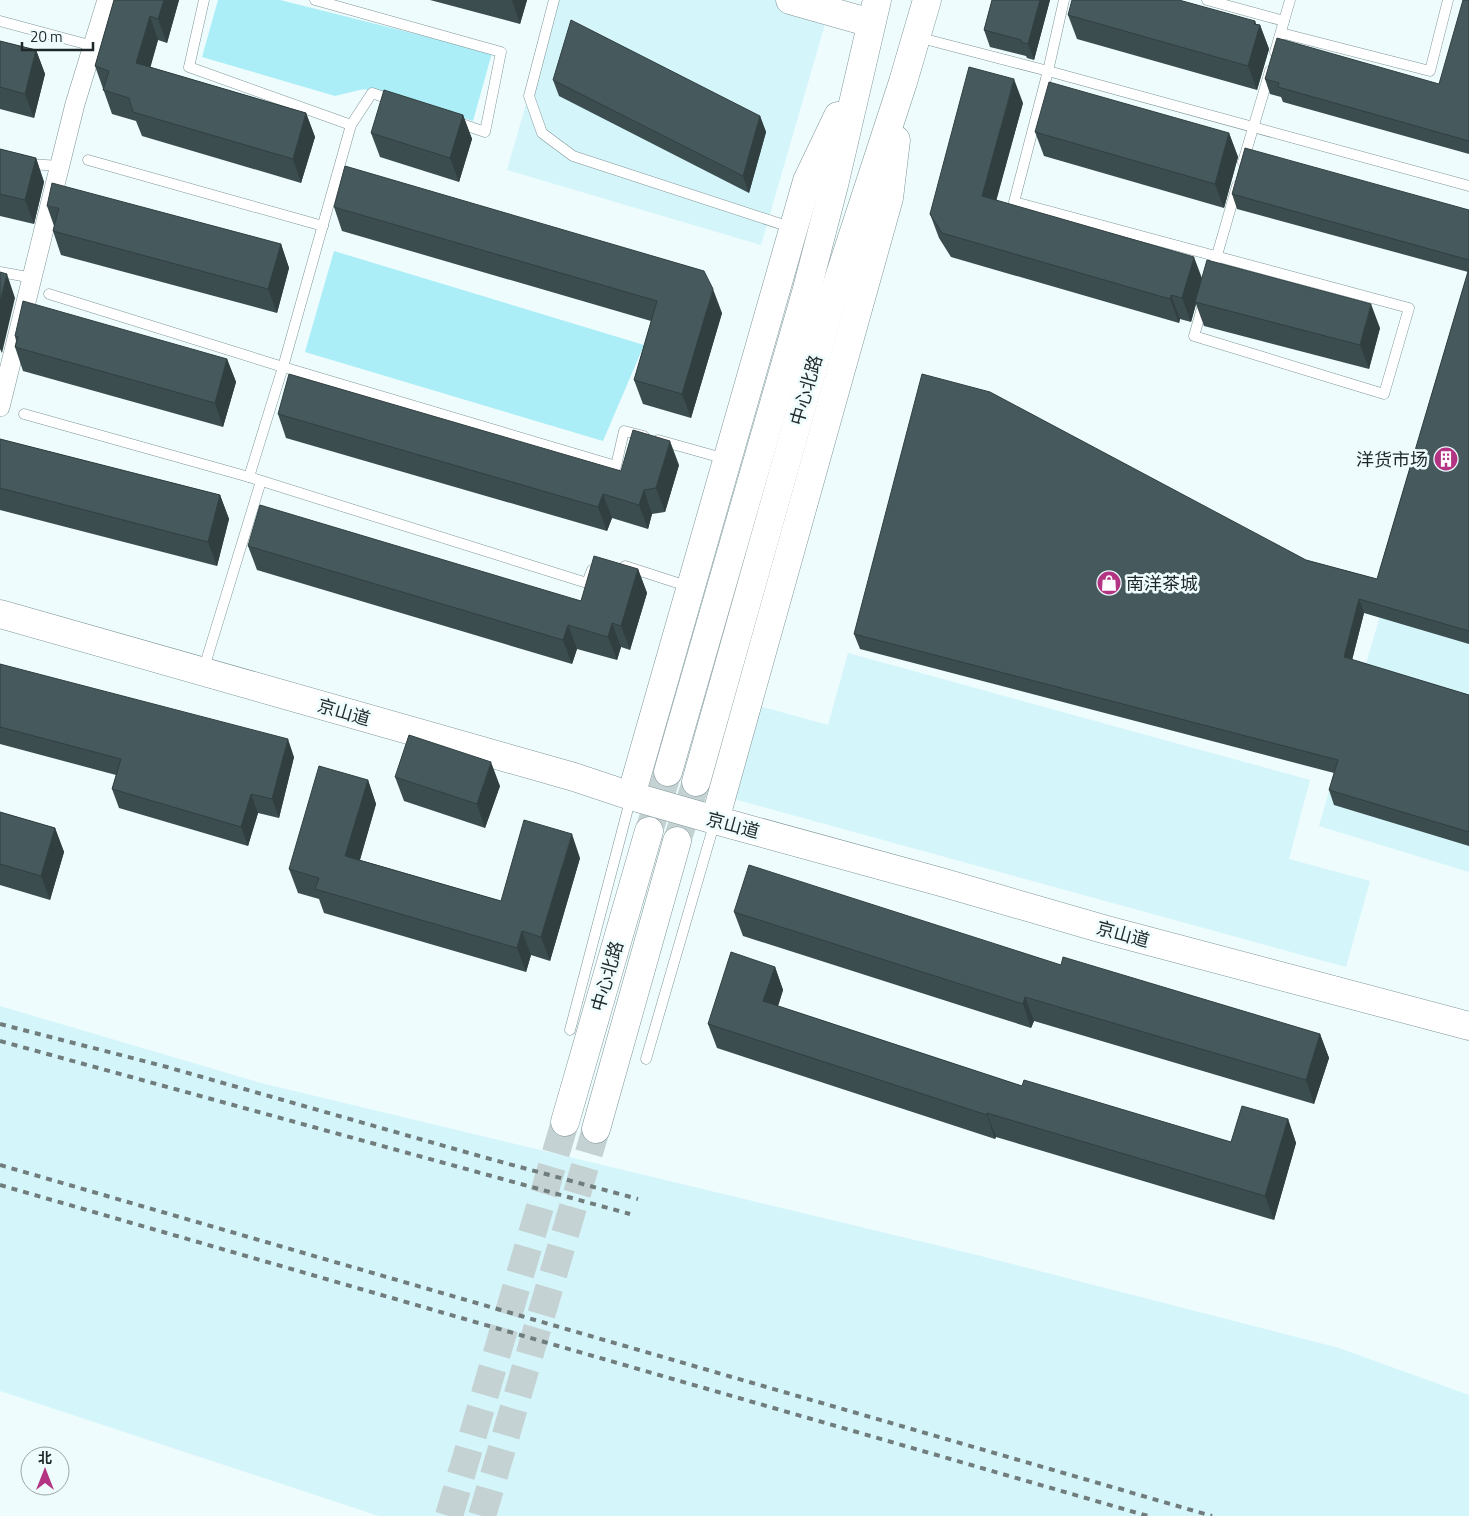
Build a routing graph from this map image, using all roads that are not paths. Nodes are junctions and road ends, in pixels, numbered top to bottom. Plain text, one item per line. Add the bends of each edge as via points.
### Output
1 (107, 0) edge
2 (204, 0) edge
3 (314, 0) edge
4 (554, 0) edge
5 (790, 0) edge
6 (927, 0) edge
7 (1064, 0) edge
8 (1207, 0) edge
9 (1290, 0) edge
10 (1448, 0) edge
11 (874, 11) edge
12 (0, 21) edge
13 (1284, 21) junction
14 (1281, 33) junction
15 (917, 37) junction
16 (93, 46) junction
17 (860, 70) junction
18 (1048, 71) junction
19 (903, 82) junction
20 (400, 103) edge
21 (447, 119) edge
22 (351, 125) junction
23 (1253, 127) junction
24 (88, 160) dead end
25 (0, 162) edge
26 (60, 166) junction
27 (1469, 186) edge
28 (322, 226) junction
29 (795, 229) junction
30 (1217, 256) junction
31 (0, 272) edge
32 (33, 278) junction
33 (49, 294) dead end
34 (283, 367) junction
35 (1, 397) edge
36 (24, 414) dead end
37 (727, 460) junction
38 (249, 477) junction
39 (261, 481) junction
40 (596, 557) edge
41 (615, 563) edge
42 (690, 587) junction
43 (0, 614) edge
44 (203, 672) junction
45 (668, 772) tunnel mouth
46 (696, 782) tunnel mouth
47 (631, 796) junction
48 (715, 820) junction
49 (649, 831) tunnel mouth
50 (677, 841) tunnel mouth
51 (1469, 1026) edge
52 (570, 1030) dead end
53 (646, 1059) dead end
54 (565, 1122) tunnel mouth
55 (596, 1129) tunnel mouth

1 - 16 street
2 - 22 lane via 189,67
3 - 21 lane via 501,52 485,132
4 - 29 lane via 528,96 542,133 573,156
5 - 11 street
6 - 15 street, 中心北路
7 - 18 lane
8 - 13 lane
9 - 13 lane
10 - 14 lane via 1430,71
11 - 17 street, 中心北路
12 - 16 lane
13 - 14 lane
14 - 23 lane
15 - 18 lane
15 - 19 street, 中心北路
16 - 26 street
17 - 29 street via 807,181
17 - 45 street, 中心北路 via 807,289
18 - 23 lane
18 - 30 lane via 1014,202
19 - 46 street, 中心北路 via 833,296
19 - 48 street via 889,198
20 - 22 lane via 372,93
22 - 28 lane via 342,176
23 - 27 lane
23 - 30 lane
24 - 28 lane
25 - 26 lane
26 - 32 street
28 - 34 lane
29 - 37 street
30 - 30 lane via 1410,308 1384,394 1194,336
31 - 32 lane
32 - 35 street
33 - 34 lane
34 - 37 lane via 616,466 624,430
34 - 38 lane
36 - 38 lane
37 - 42 street
38 - 39 lane
39 - 40 lane via 587,583
39 - 44 lane
41 - 42 lane
42 - 47 street
43 - 44 street, 京山道
44 - 47 street, 京山道
47 - 48 street, 京山道
47 - 52 lane
48 - 51 street, 京山道
48 - 53 lane
49 - 54 street, 中心北路
50 - 55 street, 中心北路

